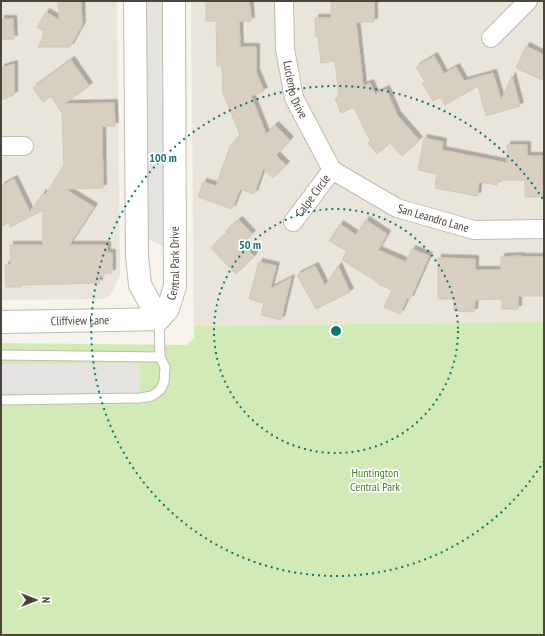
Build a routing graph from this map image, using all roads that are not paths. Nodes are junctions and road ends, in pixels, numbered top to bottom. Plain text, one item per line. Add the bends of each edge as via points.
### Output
1 (135, 1) edge
2 (174, 1) edge
3 (284, 1) edge
4 (528, 1) edge
5 (540, 1) edge
6 (544, 3) edge
7 (491, 38) dead end
8 (1, 146) edge
9 (24, 146) dead end
10 (332, 170) junction
11 (293, 222) dead end
12 (544, 229) edge
13 (140, 285) junction
14 (158, 319) junction
15 (118, 320) junction
16 (1, 322) edge
17 (1, 354) edge
18 (160, 357) junction
19 (1, 400) edge

1 - 13 street, Central Park Drive via 137,256
2 - 14 street, Central Park Drive via 175,286 168,309
3 - 10 street, Luciento Drive via 285,49 294,98
4 - 7 street
5 - 6 street
8 - 9 street
10 - 11 street, Calpe Circle
10 - 12 street, San Leandro Lane via 397,208 474,230
13 - 14 street, Central Park Drive
13 - 15 street via 130,309
14 - 15 street, Cliffview Lane
14 - 18 lane
15 - 16 street, Cliffview Lane
17 - 18 lane
18 - 19 lane via 165,367 164,382 160,390 152,396

